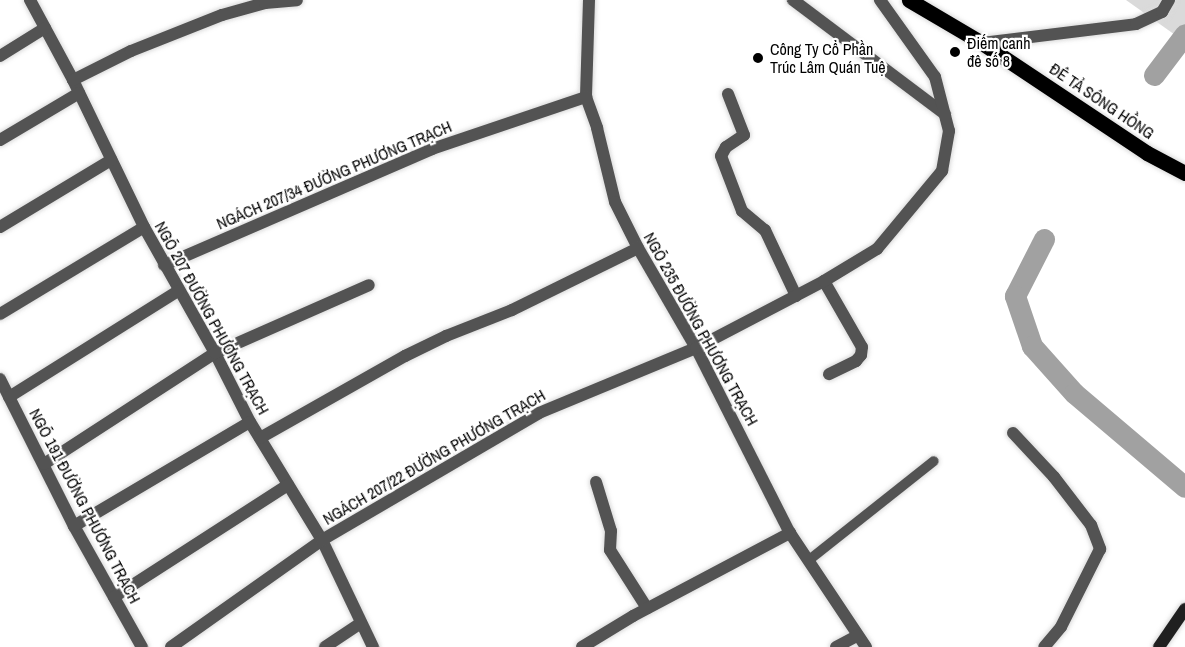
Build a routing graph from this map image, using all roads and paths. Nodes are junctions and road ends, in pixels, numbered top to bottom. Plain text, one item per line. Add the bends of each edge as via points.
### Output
1 (30, 0) edge
2 (297, 0) edge
3 (589, 0) edge
4 (793, 0) edge
5 (880, 0) edge
6 (909, 0) edge
7 (1169, 0) edge
8 (45, 28) junction
9 (982, 42) junction
10 (0, 56) edge
11 (73, 80) junction
12 (79, 93) junction
13 (728, 94) dead end
14 (586, 97) junction
15 (945, 114) junction
16 (0, 140) edge
17 (1147, 153) junction
18 (111, 160) junction
19 (1185, 173) edge
20 (1185, 186) edge
21 (0, 227) edge
22 (144, 227) junction
23 (638, 248) junction
24 (164, 265) junction
25 (824, 281) junction
26 (369, 285) dead end
27 (178, 291) junction
28 (796, 296) junction
29 (0, 314) edge
30 (696, 348) junction
31 (215, 353) junction
32 (829, 374) dead end
33 (0, 379) edge
34 (9, 397) junction
35 (250, 422) junction
36 (1013, 433) dead end
37 (260, 438) junction
38 (934, 461) dead end
39 (44, 464) junction
40 (596, 482) dead end
41 (288, 485) junction
42 (74, 526) junction
43 (790, 532) junction
44 (322, 540) junction
45 (808, 560) junction
46 (114, 597) junction
47 (647, 608) junction
48 (1185, 609) edge
49 (361, 622) junction
50 (857, 636) junction
51 (142, 647) edge
52 (171, 647) edge
53 (325, 647) edge
54 (373, 647) edge
55 (582, 647) edge
56 (836, 647) edge
57 (866, 647) edge
58 (1044, 647) edge
59 (1160, 647) edge

1 - 8 street, NGÕ 207 ĐƯỜNG PHƯƠNG TRẠCH
2 - 11 street via 265,3 222,15 131,51
3 - 14 street, NGÕ 235 ĐƯỜNG PHƯƠNG TRẠCH
4 - 15 street
5 - 15 street, NGÁCH 207/22 ĐƯỜNG PHƯƠNG TRẠCH via 935,77
6 - 9 main road, ĐÊ TẢ SÔNG HỒNG
7 - 9 street via 1162,12 1136,24
8 - 10 street
8 - 11 street, NGÕ 207 ĐƯỜNG PHƯƠNG TRẠCH
9 - 17 main road, ĐÊ TẢ SÔNG HỒNG
11 - 12 street, NGÕ 207 ĐƯỜNG PHƯƠNG TRẠCH
12 - 16 street
12 - 18 street, NGÕ 207 ĐƯỜNG PHƯƠNG TRẠCH
13 - 28 street via 744,135 726,147 721,156 742,211 765,230
14 - 23 street, NGÕ 235 ĐƯỜNG PHƯƠNG TRẠCH via 615,202
14 - 24 street, NGÁCH 207/34 ĐƯỜNG PHƯƠNG TRẠCH via 432,149
15 - 25 street, NGÁCH 207/22 ĐƯỜNG PHƯƠNG TRẠCH via 949,131 942,171 876,249
17 - 19 main road, ĐÊ TẢ SÔNG HỒNG
17 - 20 main road
18 - 21 street
18 - 22 street, NGÕ 207 ĐƯỜNG PHƯƠNG TRẠCH
22 - 24 street, NGÕ 207 ĐƯỜNG PHƯƠNG TRẠCH
22 - 29 street
23 - 30 street, NGÕ 235 ĐƯỜNG PHƯƠNG TRẠCH
23 - 37 street via 512,310 405,356
24 - 27 street, NGÕ 207 ĐƯỜNG PHƯƠNG TRẠCH
25 - 28 street, NGÁCH 207/22 ĐƯỜNG PHƯƠNG TRẠCH
25 - 32 street via 862,346 856,361
26 - 31 street
27 - 31 street, NGÕ 207 ĐƯỜNG PHƯƠNG TRẠCH
27 - 34 street
28 - 30 street, NGÁCH 207/22 ĐƯỜNG PHƯƠNG TRẠCH
30 - 43 street, NGÕ 235 ĐƯỜNG PHƯƠNG TRẠCH
30 - 44 street, NGÁCH 207/22 ĐƯỜNG PHƯƠNG TRẠCH via 539,413
31 - 35 street, NGÕ 207 ĐƯỜNG PHƯƠNG TRẠCH
31 - 39 street
33 - 34 street, NGÕ 191 ĐƯỜNG PHƯƠNG TRẠCH
34 - 39 street, NGÕ 191 ĐƯỜNG PHƯƠNG TRẠCH
35 - 37 street, NGÕ 207 ĐƯỜNG PHƯƠNG TRẠCH
35 - 42 street
36 - 58 street via 1091,525 1100,549 1060,627
37 - 41 street, NGÕ 207 ĐƯỜNG PHƯƠNG TRẠCH
38 - 45 lane
39 - 42 street, NGÕ 191 ĐƯỜNG PHƯƠNG TRẠCH
40 - 47 street via 611,531 610,550
41 - 44 street, NGÕ 207 ĐƯỜNG PHƯƠNG TRẠCH
41 - 46 street
42 - 46 street, NGÕ 191 ĐƯỜNG PHƯƠNG TRẠCH
43 - 45 street, NGÕ 235 ĐƯỜNG PHƯƠNG TRẠCH
43 - 47 street
44 - 49 street, NGÕ 207 ĐƯỜNG PHƯƠNG TRẠCH
44 - 52 street, NGÁCH 207/22 ĐƯỜNG PHƯƠNG TRẠCH
45 - 50 street, NGÕ 235 ĐƯỜNG PHƯƠNG TRẠCH
46 - 51 street, NGÕ 191 ĐƯỜNG PHƯƠNG TRẠCH
47 - 55 street
48 - 59 street
49 - 53 street
49 - 54 street, NGÕ 207 ĐƯỜNG PHƯƠNG TRẠCH
50 - 56 street
50 - 57 street, NGÕ 235 ĐƯỜNG PHƯƠNG TRẠCH

